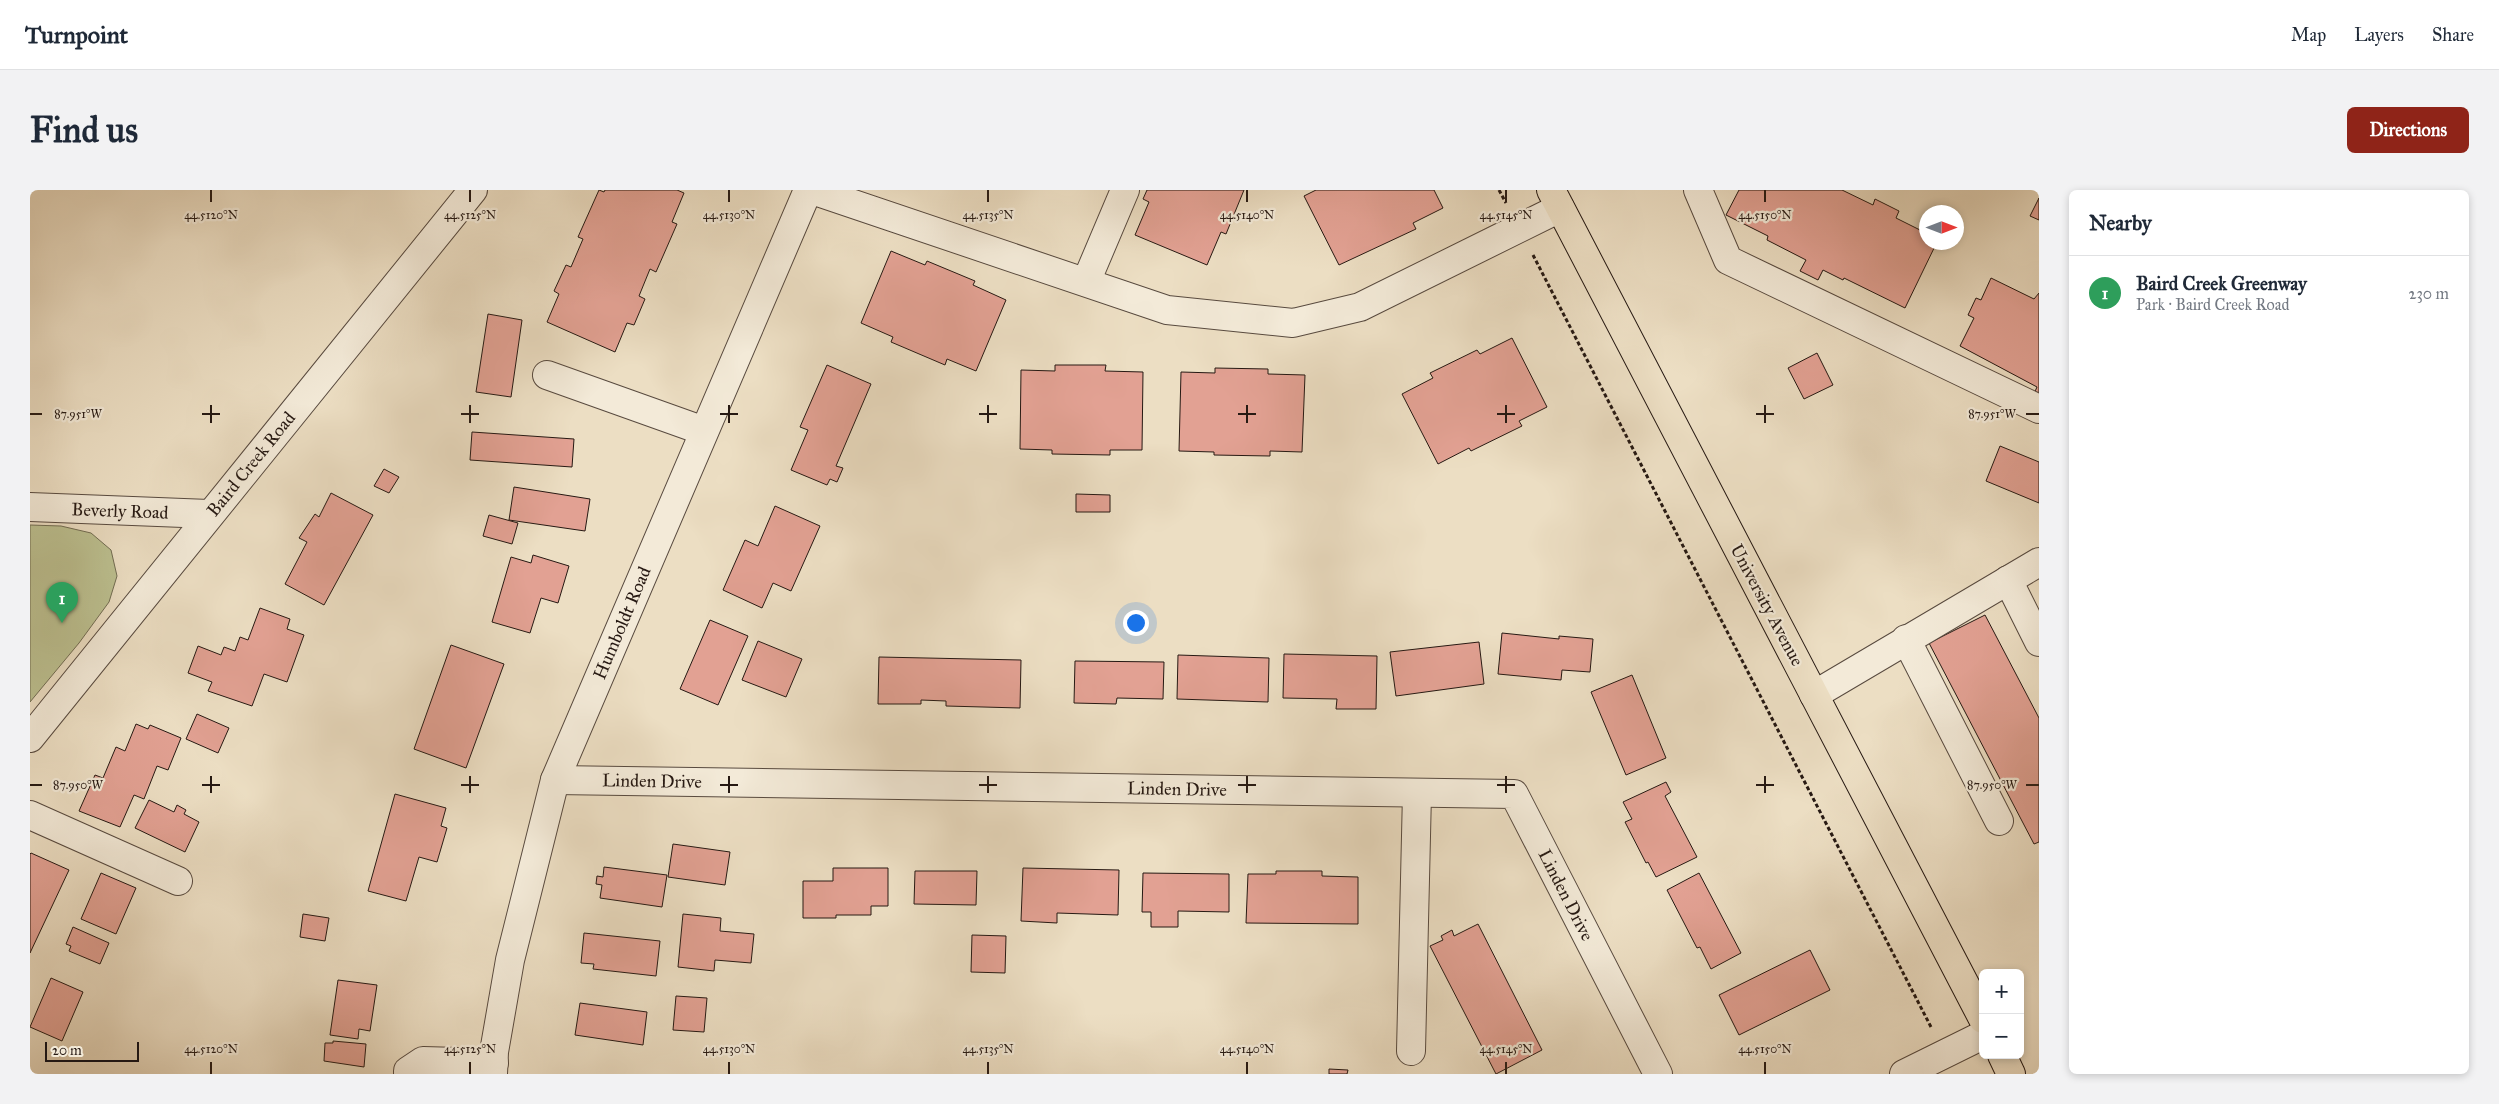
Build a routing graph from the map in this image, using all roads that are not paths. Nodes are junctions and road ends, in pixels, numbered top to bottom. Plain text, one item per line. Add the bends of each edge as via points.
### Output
1 (473, 190) edge
2 (808, 190) edge
3 (812, 190) edge
4 (1125, 190) edge
5 (1698, 190) edge
6 (1556, 199) edge
7 (1086, 282) junction
8 (547, 375) dead end
9 (2039, 408) edge
10 (704, 432) junction
11 (30, 507) edge
12 (210, 514) junction
13 (2039, 562) edge
14 (2008, 580) junction
15 (1906, 639) junction
16 (2039, 642) edge
17 (1814, 695) junction
18 (30, 738) edge
19 (556, 780) junction
20 (1417, 793) junction
21 (30, 815) edge
22 (1999, 821) dead end
23 (178, 881) dead end
24 (1980, 1014) edge
25 (1979, 1037) edge
26 (1411, 1051) dead end
27 (2004, 1059) edge
28 (494, 1068) edge
29 (408, 1074) edge
30 (1658, 1074) edge
31 (1904, 1074) edge
32 (2012, 1074) edge

1 - 12 street, Baird Creek Road
2 - 10 street, Humboldt Road
3 - 7 street
4 - 7 street
5 - 9 street via 1728,260
6 - 7 street via 1519,228 1360,307 1293,322 1167,310
6 - 17 main road, University Avenue
8 - 10 street
10 - 19 street, Humboldt Road
11 - 12 street, Beverly Road
12 - 18 street, Baird Creek Road
13 - 14 street
14 - 15 street
14 - 16 street
15 - 17 street
15 - 22 street
17 - 24 main road, University Avenue
19 - 20 street, Linden Drive
19 - 28 street, Humboldt Road via 510,960
20 - 26 street
20 - 30 street, Linden Drive via 1514,794
21 - 23 street
25 - 31 street
27 - 32 main road
28 - 29 street via 423,1061

